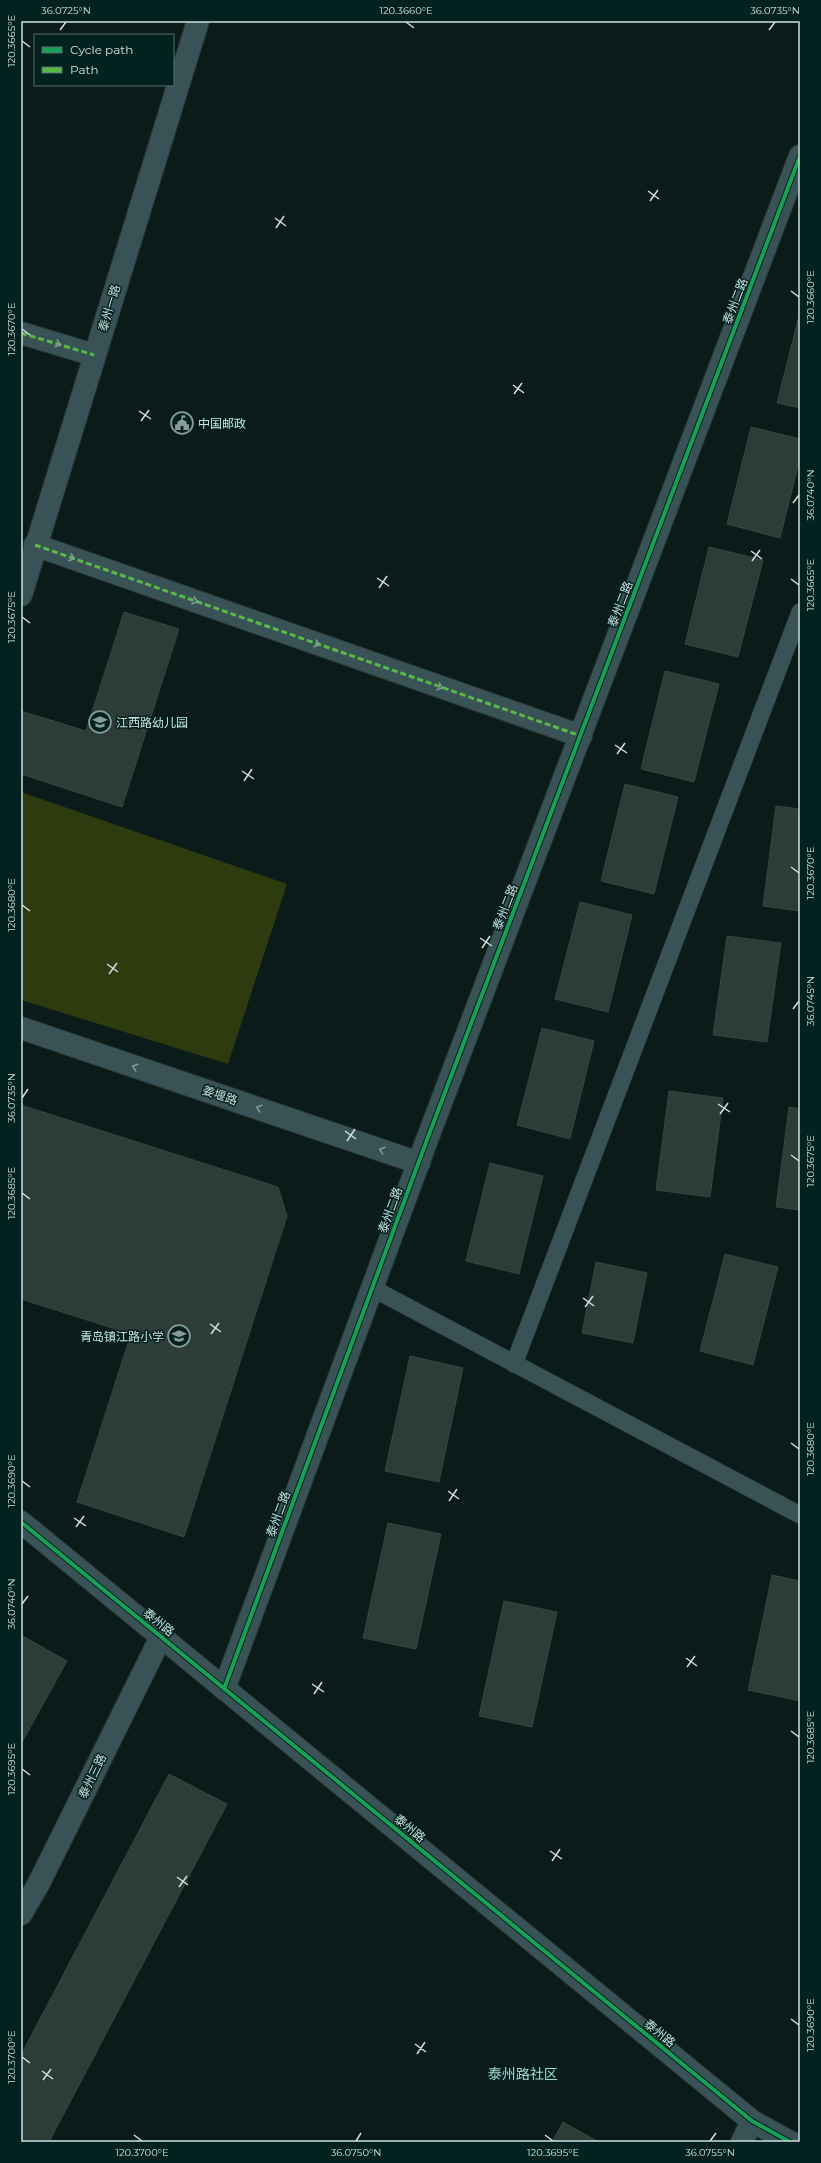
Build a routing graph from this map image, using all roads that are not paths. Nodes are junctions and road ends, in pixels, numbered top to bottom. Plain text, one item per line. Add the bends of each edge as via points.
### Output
1 (198, 21) edge
2 (800, 156) edge
3 (21, 333) edge
4 (94, 355) junction
5 (35, 545) junction
6 (21, 595) edge
7 (800, 612) edge
8 (581, 736) junction
9 (21, 1028) edge
10 (419, 1162) junction
11 (372, 1288) junction
12 (514, 1364) junction
13 (800, 1515) edge
14 (21, 1522) edge
15 (161, 1637) junction
16 (224, 1689) junction
17 (21, 1914) edge
18 (752, 2121) junction
19 (742, 2142) edge
20 (790, 2142) edge

1 - 4 street, 泰州一路
2 - 8 street, 泰州二路
3 -> 4 street
4 - 5 street, 泰州一路
5 - 6 street, 泰州一路
5 -> 8 street
7 - 12 lane
8 - 10 street, 泰州二路
10 -> 9 street, 姜堰路
10 - 11 street, 泰州二路
11 - 12 lane
11 - 16 street, 泰州二路
12 - 13 lane
14 - 15 street, 泰州路
15 - 16 street, 泰州路
15 - 17 street, 泰州三路 via 39,1883
16 - 18 street, 泰州路
18 - 19 street
18 - 20 street, 泰州路

